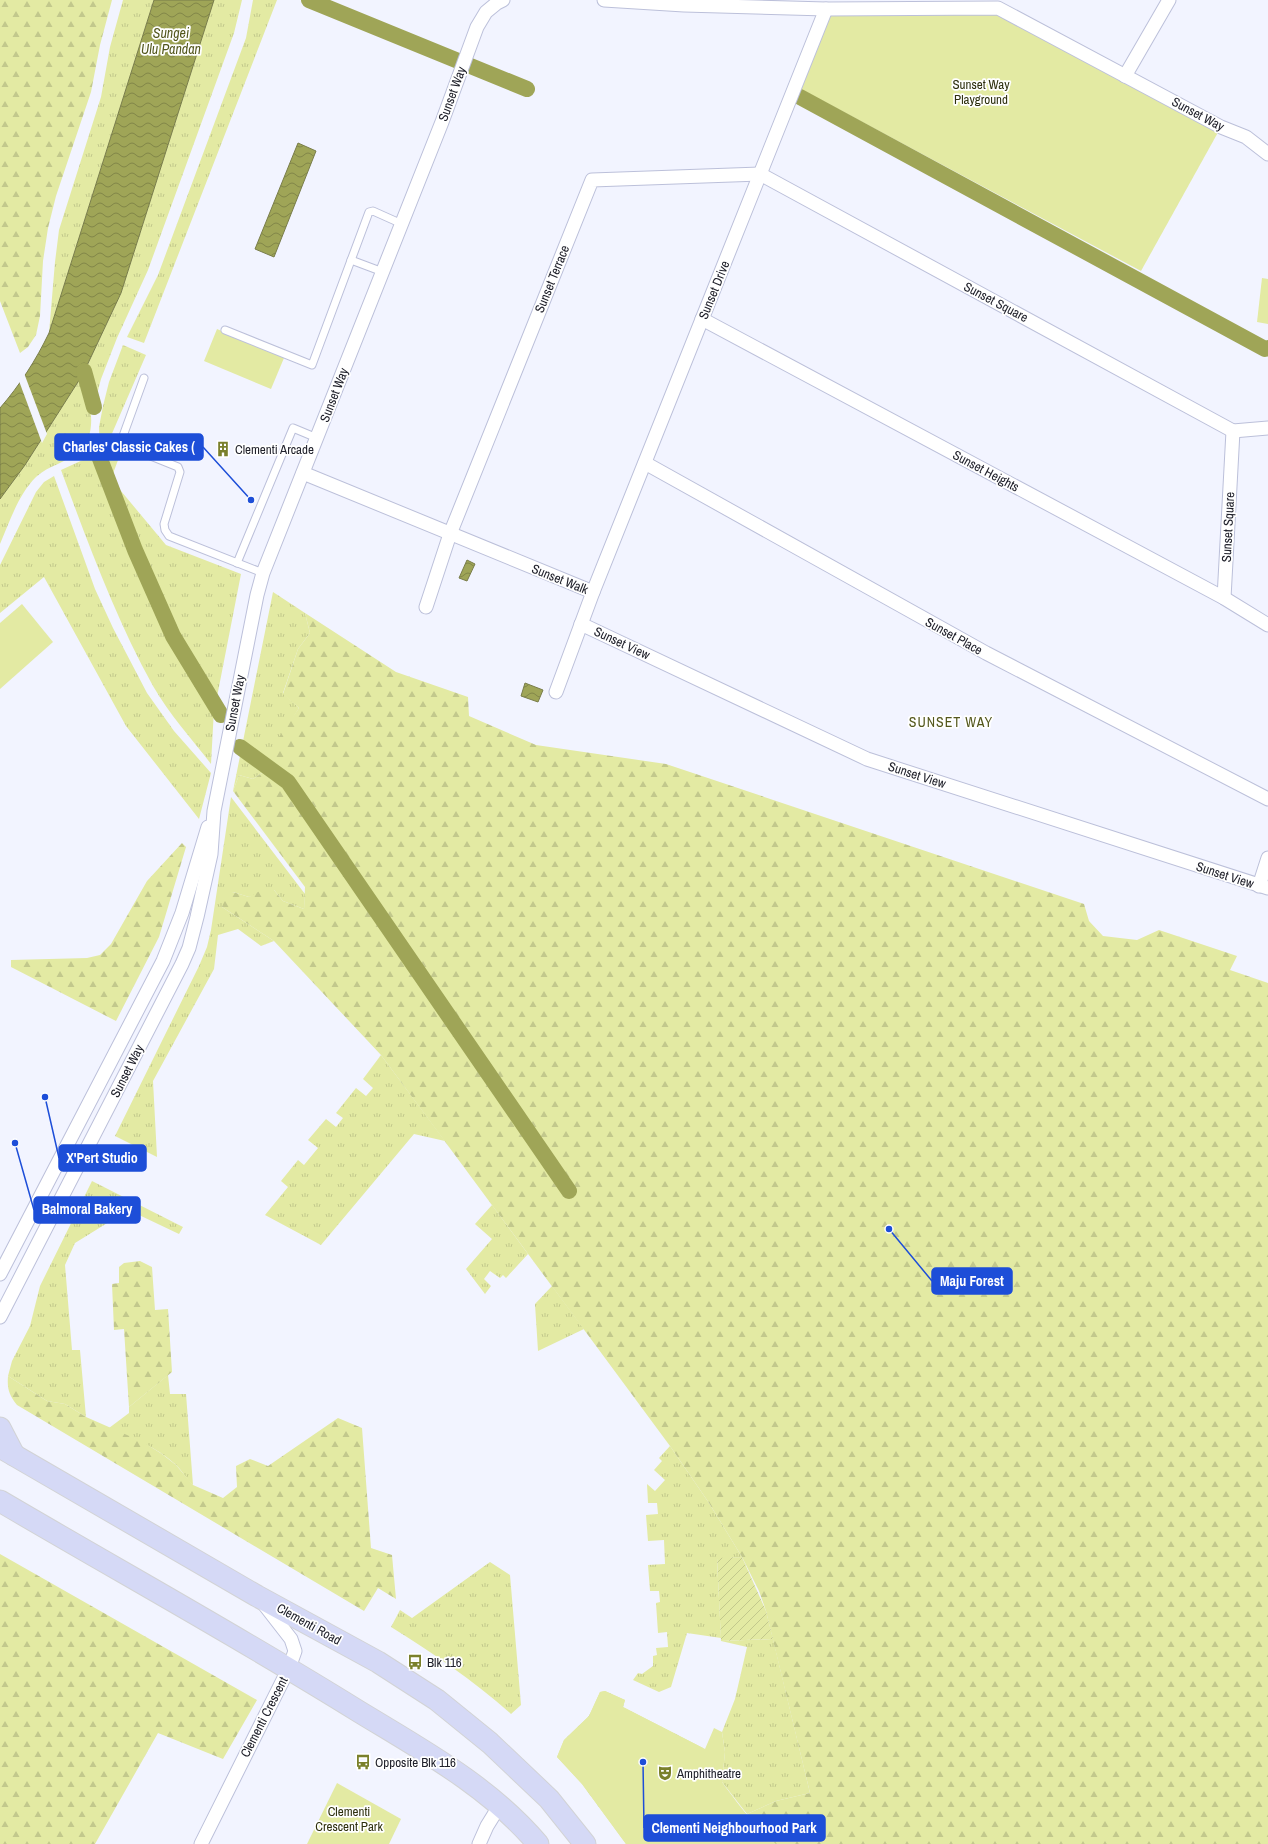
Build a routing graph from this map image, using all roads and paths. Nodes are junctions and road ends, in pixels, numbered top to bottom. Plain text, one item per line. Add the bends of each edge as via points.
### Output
1 (503, 0) edge
2 (604, 0) edge
3 (1170, 0) edge
4 (684, 2) edge
5 (849, 4) edge
6 (998, 4) edge
7 (826, 10) junction
8 (1125, 76) junction
9 (1268, 154) edge
10 (760, 174) junction
11 (402, 224) junction
12 (351, 260) junction
13 (383, 272) junction
14 (702, 319) junction
15 (225, 330) dead end
16 (144, 378) dead end
17 (1268, 428) edge
18 (1233, 431) junction
19 (317, 438) junction
20 (645, 463) junction
21 (303, 473) junction
22 (450, 534) junction
23 (237, 563) junction
24 (263, 573) junction
25 (593, 592) junction
26 (1224, 598) junction
27 (426, 607) dead end
28 (581, 624) junction
29 (1268, 624) edge
30 (556, 692) dead end
31 (1268, 800) edge
32 (214, 811) junction
33 (1268, 858) edge
34 (1264, 887) edge
35 (0, 1274) edge
36 (0, 1317) edge
37 (0, 1428) edge
38 (7, 1451) edge
39 (0, 1501) edge
40 (257, 1596) junction
41 (289, 1668) junction
42 (500, 1805) junction
43 (201, 1844) edge
44 (479, 1844) edge
45 (538, 1844) edge
46 (585, 1844) edge

1 - 11 street, Sunset Way via 486,12 476,27
2 - 4 street
3 - 8 street
4 - 7 street
5 - 6 street, Sunset Way
5 - 7 street
6 - 8 street, Sunset Way
7 - 10 street, Sunset Drive
8 - 9 street, Sunset Way via 1246,138
10 - 14 street, Sunset Drive
10 - 18 street, Sunset Square
10 - 22 street, Sunset Terrace via 592,180
11 - 12 lane via 374,211 369,212
11 - 13 street, Sunset Way
12 - 13 lane
12 - 15 lane via 312,365
13 - 19 street, Sunset Way
14 - 20 street, Sunset Drive
14 - 26 street, Sunset Heights
16 - 23 lane via 123,442 126,446 174,465 180,472 164,524 165,530 169,536
17 - 18 street
18 - 26 street, Sunset Square
19 - 21 street, Sunset Way
19 - 23 lane via 293,428
20 - 25 street, Sunset Drive
20 - 31 street, Sunset Place via 986,654
21 - 22 street, Sunset Walk
21 - 24 street, Sunset Way
22 - 25 street, Sunset Walk
22 - 27 street
23 - 24 lane
24 - 32 street, Sunset Way
25 - 28 street, Sunset Walk
26 - 29 street, Sunset Heights
28 - 30 street, Sunset Walk
28 - 34 street, Sunset View via 867,759
32 - 35 street, Sunset Way via 182,913 163,962
32 - 36 street, Sunset Way via 211,854 186,954
33 - 34 street
37 - 38 main road
38 - 40 main road, Clementi Road
39 - 41 main road
40 - 41 street, Clementi Crescent via 291,1639 295,1651
40 - 46 main road, Clementi Road via 378,1662 437,1700 490,1743 549,1799
41 - 42 main road via 448,1765
41 - 43 street, Clementi Crescent
42 - 44 street
42 - 45 main road

